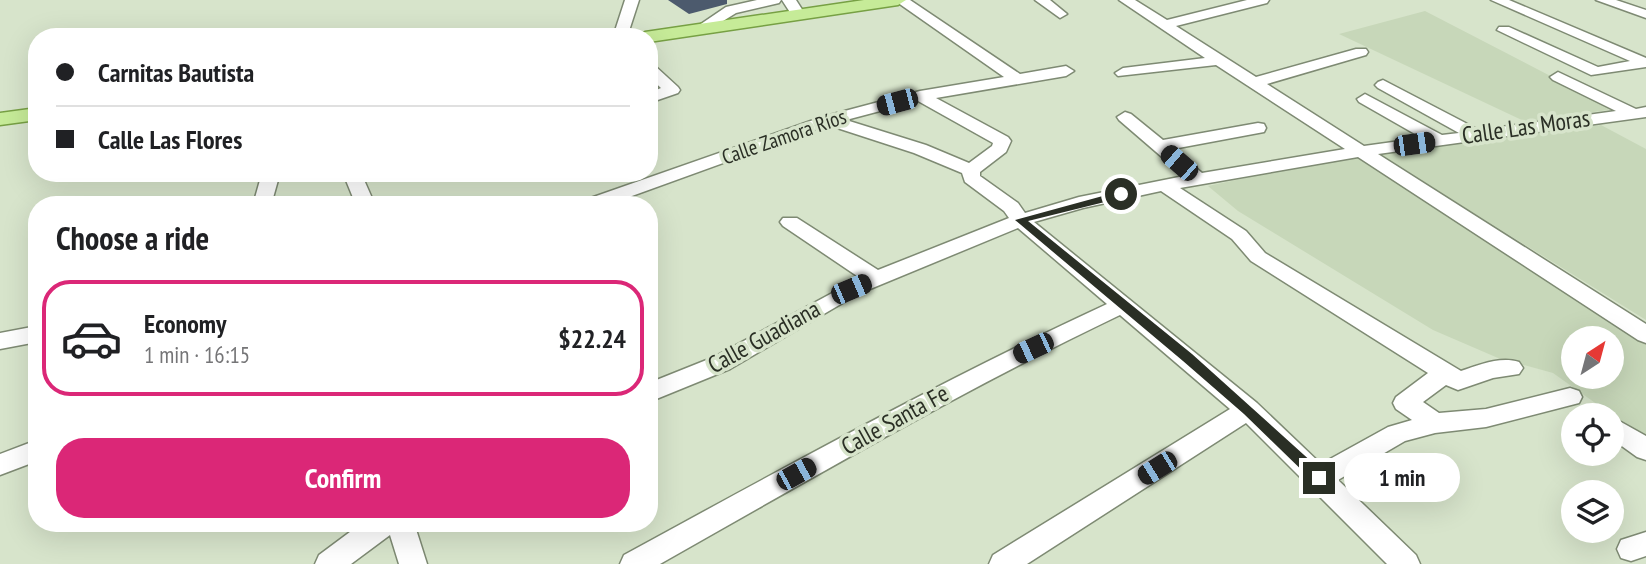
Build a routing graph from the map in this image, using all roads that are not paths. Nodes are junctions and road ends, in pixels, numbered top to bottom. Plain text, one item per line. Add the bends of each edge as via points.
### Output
1 (632, 0) edge
2 (641, 0) edge
3 (774, 0) edge
4 (900, 0) edge
5 (1042, 0) edge
6 (1126, 0) edge
7 (1262, 0) edge
8 (1498, 0) edge
9 (1603, 0) edge
10 (794, 7) edge
11 (1060, 14) dead end
12 (1646, 14) edge
13 (1545, 19) junction
14 (1165, 25) junction
15 (623, 28) edge
16 (636, 28) edge
17 (702, 28) junction
18 (658, 35) edge
19 (1361, 52) dead end
20 (1220, 60) junction
21 (1646, 63) edge
22 (1066, 71) dead end
23 (1123, 74) dead end
24 (658, 77) edge
25 (1558, 77) dead end
26 (1017, 79) junction
27 (1255, 82) junction
28 (1383, 85) dead end
29 (658, 95) edge
30 (920, 96) junction
31 (1365, 99) dead end
32 (1638, 112) edge
33 (28, 115) edge
34 (1125, 117) dead end
35 (0, 119) edge
36 (828, 120) junction
37 (28, 128) edge
38 (1258, 128) dead end
39 (0, 132) edge
40 (1476, 135) junction
41 (1439, 140) junction
42 (1159, 146) junction
43 (1363, 151) junction
44 (971, 170) junction
45 (1198, 179) junction
46 (658, 180) edge
47 (654, 182) edge
48 (1164, 185) junction
49 (614, 196) edge
50 (1020, 220) junction
51 (790, 222) dead end
52 (876, 279) junction
53 (1124, 305) junction
54 (1646, 335) edge
55 (28, 336) edge
56 (0, 341) edge
57 (1511, 368) dead end
58 (1452, 376) junction
59 (658, 384) edge
60 (1570, 397) dead end
61 (1248, 410) junction
62 (1435, 423) junction
63 (1624, 434) edge
64 (1646, 450) edge
65 (28, 454) edge
66 (0, 465) edge
67 (1319, 478) junction
68 (372, 532) edge
69 (403, 532) edge
70 (329, 564) edge
71 (413, 564) edge
72 (634, 564) edge
73 (1003, 564) edge
74 (1406, 564) edge

1 - 15 street
2 - 16 street
3 - 17 street via 731,10
4 - 10 main road
4 - 26 street
5 - 11 street
6 - 14 street
7 - 14 street
8 - 13 street
9 - 12 street
10 - 17 main road
13 - 21 street
13 - 21 street via 1504,30 1596,72
14 - 20 street
17 - 18 main road
19 - 27 street
20 - 23 street
20 - 27 street
22 - 26 street, Calle Zamora Ríos
24 - 29 street via 672,90
25 - 32 street
26 - 30 street, Calle Zamora Ríos
27 - 43 street
28 - 40 street
30 - 36 street, Calle Zamora Ríos
30 - 44 street via 1002,141 1000,148
31 - 41 street
32 - 40 street, Calle Las Moras
33 - 35 main road
34 - 42 street
36 - 44 street
36 - 46 street, Calle Zamora Ríos
37 - 39 main road
38 - 42 street
40 - 41 street, Calle Las Moras
41 - 43 street, Calle Las Moras
42 - 45 street
43 - 45 street, Calle Las Moras
43 - 54 street
44 - 50 street via 971,178 1011,207
45 - 48 street, Calle Guadiana
47 - 49 street, Calle Zamora Ríos
48 - 50 street, Calle Guadiana
48 - 58 street via 1239,235 1258,257
50 - 52 street, Calle Guadiana
50 - 53 street
51 - 52 street
52 - 59 street, Calle Guadiana via 810,310 722,363
53 - 61 street
53 - 72 street, Calle Santa Fe via 925,402
55 - 56 street
57 - 58 street
58 - 62 street via 1405,403
60 - 62 street via 1486,418
61 - 67 street
61 - 73 street
62 - 67 street via 1396,434
63 - 64 street
65 - 66 street
67 - 74 street
68 - 70 street
69 - 71 street

